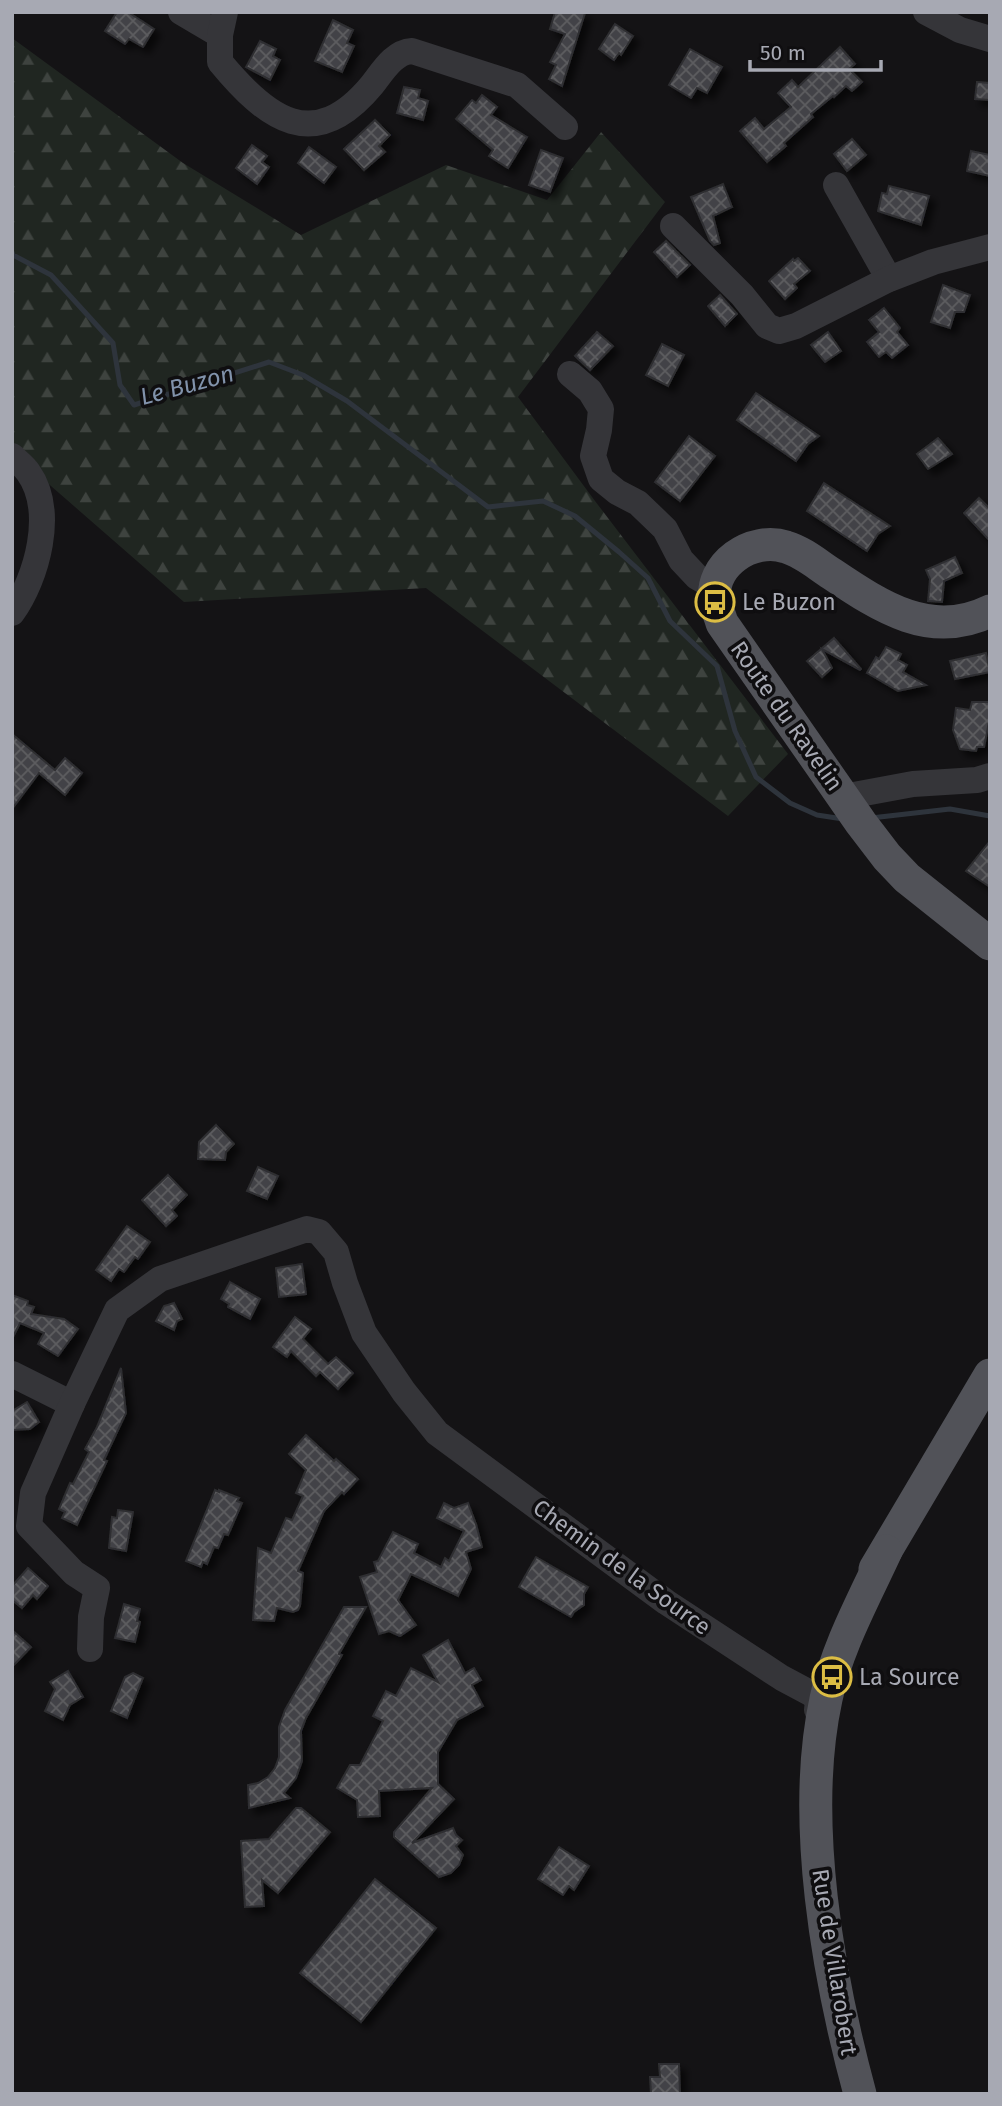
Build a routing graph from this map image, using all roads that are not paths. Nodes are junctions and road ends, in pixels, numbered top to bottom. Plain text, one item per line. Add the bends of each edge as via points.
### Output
1 (181, 12) edge
2 (926, 12) edge
3 (222, 24) edge
4 (990, 39) edge
5 (565, 127) dead end
6 (836, 185) dead end
7 (673, 226) dead end
8 (990, 247) edge
9 (889, 279) junction
10 (570, 374) dead end
11 (12, 456) edge
12 (716, 588) junction
13 (990, 611) edge
14 (12, 614) edge
15 (990, 776) edge
16 (851, 809) junction
17 (990, 944) edge
18 (12, 1374) edge
19 (990, 1375) edge
20 (72, 1404) junction
21 (90, 1649) dead end
22 (817, 1707) junction
23 (860, 2094) edge

1 - 3 street
2 - 4 street
3 - 5 street via 220,62 258,103 288,121 323,123 369,89 403,51 412,51 517,85
6 - 9 street
7 - 9 street via 767,326 779,331
8 - 9 street
10 - 12 street via 590,391 601,409 593,456 601,479 638,503 665,529 681,560
11 - 14 street via 28,471 37,489 42,519 40,549
12 - 13 main road via 728,562 738,554 771,545 798,552 906,616 958,622
12 - 16 main road, Route du Ravelin via 722,623
15 - 16 street via 913,785
16 - 17 main road via 907,878
18 - 20 street
19 - 22 main road, Rue de Villarobert via 842,1620 827,1649
20 - 21 street via 33,1493 29,1526 74,1573 97,1588
20 - 22 street, Chemin de la Source via 117,1310 160,1279 307,1229 319,1232 336,1252 364,1334 437,1433
22 - 23 main road, Rue de Villarobert via 806,1724 804,1777 816,1830 834,1976

